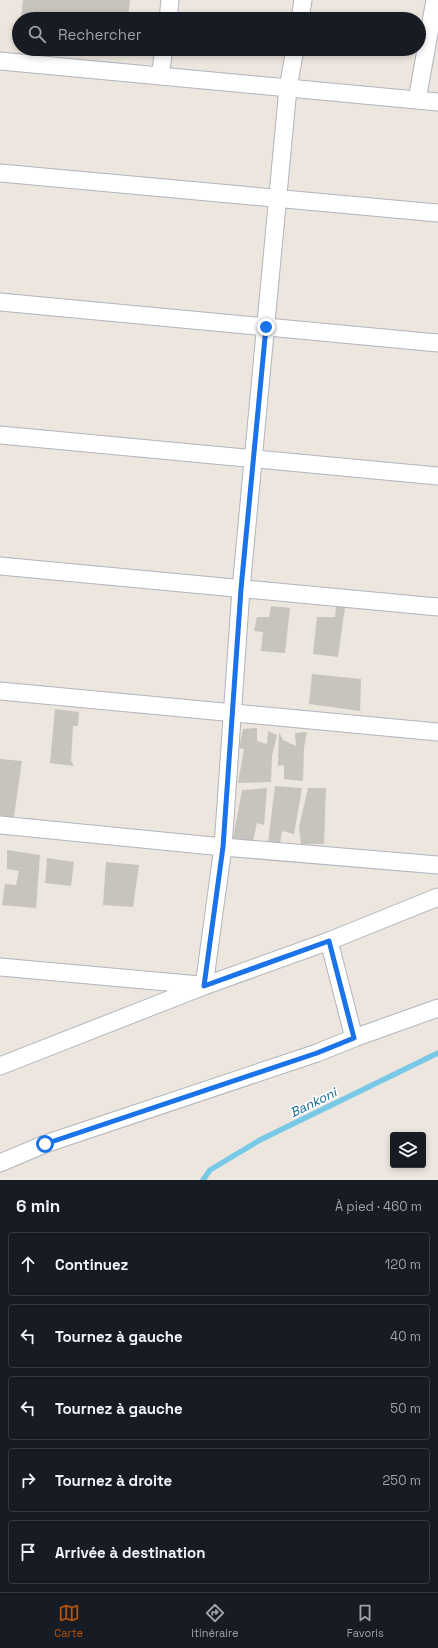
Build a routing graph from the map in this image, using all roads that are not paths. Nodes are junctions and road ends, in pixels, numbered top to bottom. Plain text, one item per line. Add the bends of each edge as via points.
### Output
1 (170, 0) edge
2 (303, 0) edge
3 (435, 0) edge
4 (169, 12) edge
5 (301, 12) edge
6 (426, 50) edge
7 (163, 56) edge
8 (294, 56) edge
9 (425, 56) edge
10 (0, 61) edge
11 (160, 76) junction
12 (288, 88) junction
13 (417, 100) junction
14 (438, 102) edge
15 (0, 173) edge
16 (278, 198) junction
17 (438, 213) edge
18 (0, 302) edge
19 (266, 327) junction
20 (438, 343) edge
21 (0, 435) edge
22 (253, 459) junction
23 (438, 476) edge
24 (0, 566) edge
25 (241, 589) junction
26 (438, 607) edge
27 (0, 691) edge
28 (233, 713) junction
29 (438, 732) edge
30 (0, 825) edge
31 (223, 847) junction
32 (438, 865) edge
33 (438, 897) edge
34 (329, 941) junction
35 (0, 967) edge
36 (204, 986) junction
37 (438, 1008) edge
38 (354, 1038) junction
39 (0, 1066) edge
40 (0, 1163) edge

1 - 4 street
2 - 5 street
3 - 6 street
7 - 11 street
8 - 12 street
9 - 13 street
10 - 11 street
11 - 12 street
12 - 13 street
12 - 16 street
13 - 14 street
15 - 16 street
16 - 17 street
16 - 19 street
18 - 19 street
19 - 20 street
19 - 22 street
21 - 22 street
22 - 23 street
22 - 25 street
24 - 25 street
25 - 26 street
25 - 28 street
27 - 28 street
28 - 29 street
28 - 31 street
30 - 31 street
31 - 32 street
31 - 36 street
33 - 34 street
34 - 36 street
34 - 38 street
35 - 36 street
36 - 39 street
37 - 38 street
38 - 40 street via 317,1053 45,1144

